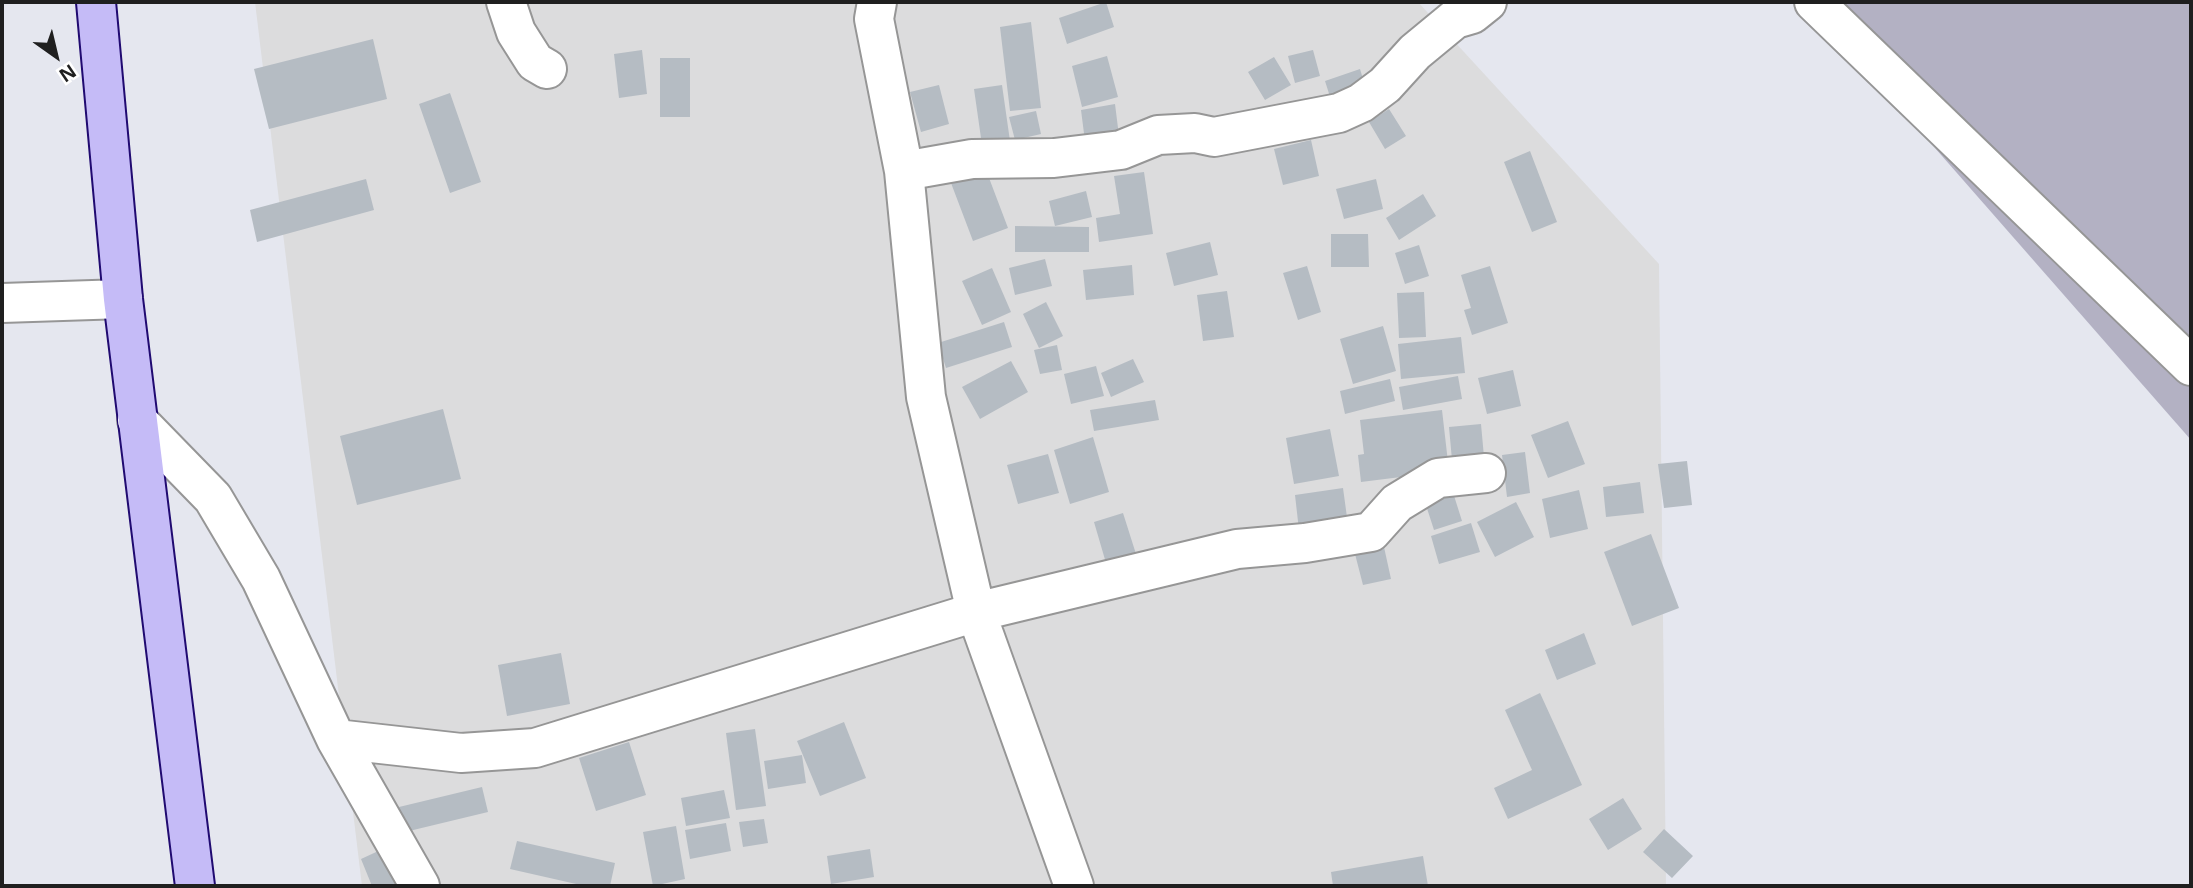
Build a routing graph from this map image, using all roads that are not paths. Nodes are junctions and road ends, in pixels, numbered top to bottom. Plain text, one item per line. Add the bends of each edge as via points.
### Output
1 (96, 2) edge
2 (506, 2) edge
3 (877, 2) edge
4 (1487, 2) edge
5 (1814, 2) edge
6 (547, 69) dead end
7 (904, 171) junction
8 (123, 299) junction
9 (2, 303) edge
10 (2191, 366) edge
11 (138, 420) junction
12 (1486, 473) dead end
13 (976, 612) junction
14 (336, 739) junction
15 (195, 886) edge
16 (421, 886) edge
17 (1074, 886) edge

1 - 8 street
2 - 6 street via 516,32 535,62
3 - 7 street via 874,19
4 - 7 street via 1472,14 1455,19 1385,85 1339,113 1214,137 1158,135 1121,150 1054,158 972,159
5 - 10 street
7 - 13 street via 926,397
8 - 9 street
8 - 11 street
11 - 14 street via 214,498 261,579
11 - 15 street
12 - 13 street via 1438,478 1397,503 1371,532 1237,549
13 - 14 street via 535,748 461,753
13 - 17 street
14 - 16 street

